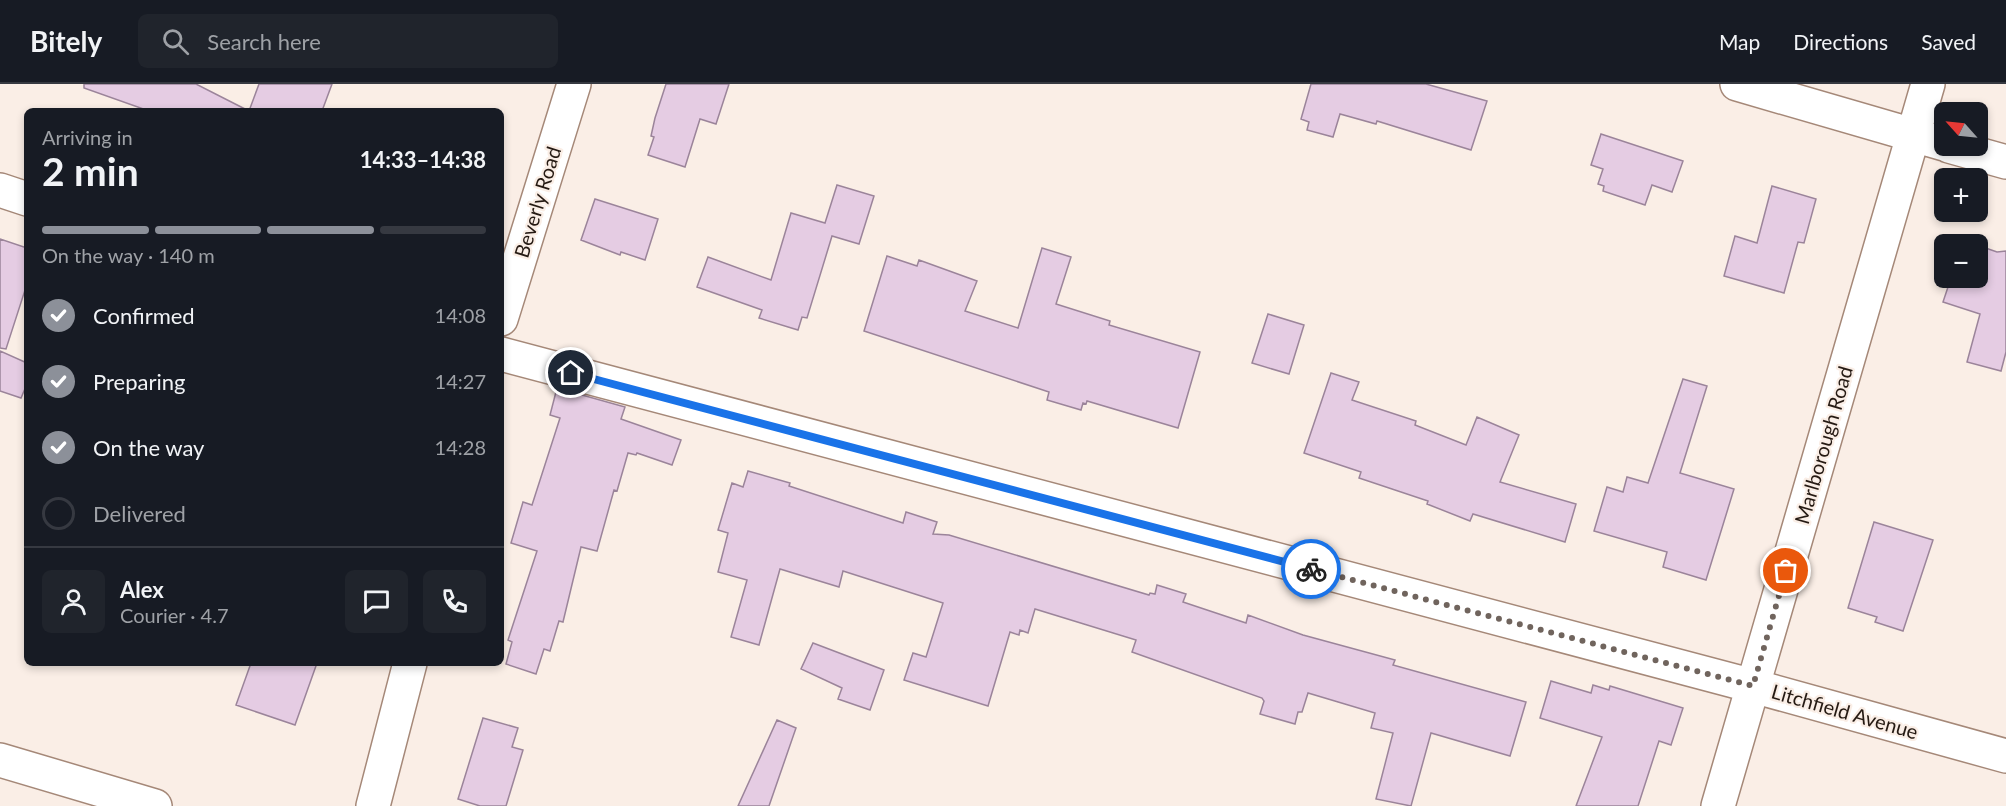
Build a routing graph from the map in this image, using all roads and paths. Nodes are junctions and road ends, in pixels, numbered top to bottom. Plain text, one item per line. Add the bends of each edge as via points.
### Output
1 (574, 84) edge
2 (1737, 84) edge
3 (1928, 84) edge
4 (1929, 140) edge
5 (1985, 156) edge
6 (2006, 162) edge
7 (0, 190) edge
8 (24, 198) edge
9 (504, 310) edge
10 (504, 355) edge
11 (409, 666) edge
12 (1753, 686) junction
13 (2006, 756) edge
14 (0, 760) edge
15 (155, 806) edge
16 (373, 806) edge
17 (1718, 806) edge

1 - 9 street, Beverly Road
2 - 4 street
3 - 4 street, Marlborough Road
4 - 12 street, Marlborough Road
5 - 6 street
7 - 8 street
10 - 12 street, Litchfield Avenue
11 - 16 street
12 - 13 street, Litchfield Avenue
12 - 17 street, Marlborough Road
14 - 15 street

